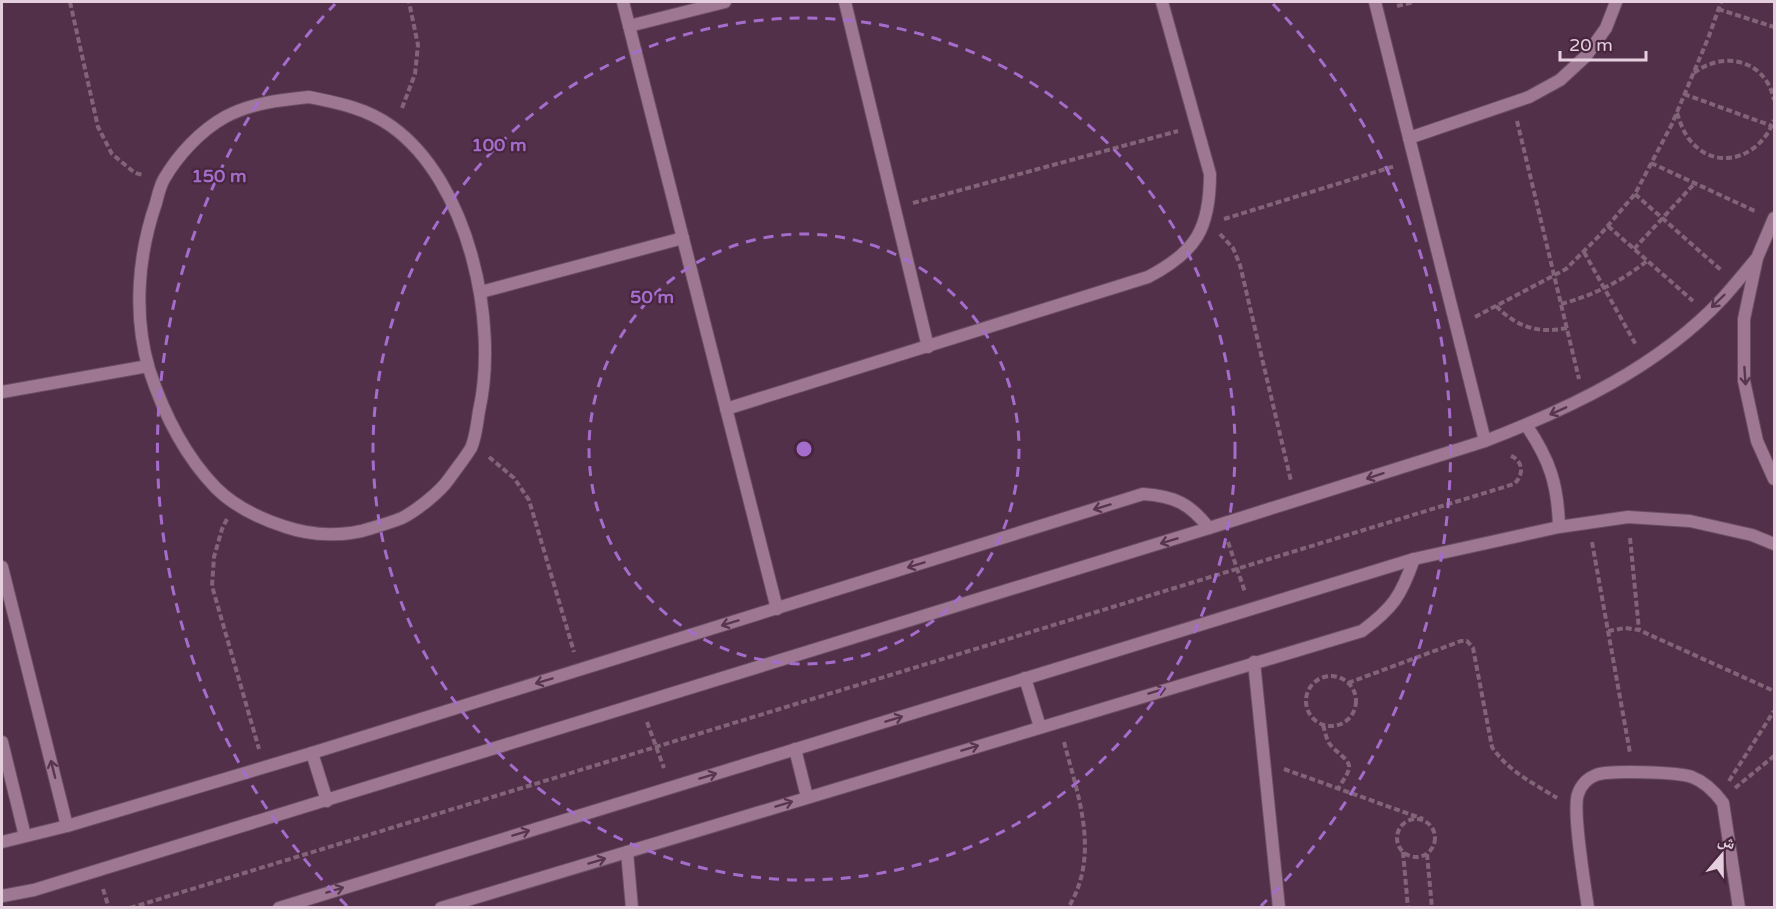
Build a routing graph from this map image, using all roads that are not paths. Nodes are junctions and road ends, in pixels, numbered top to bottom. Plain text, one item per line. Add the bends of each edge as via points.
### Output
1 (623, 2) edge
2 (725, 2) edge
3 (845, 2) edge
4 (1162, 2) edge
5 (1375, 2) edge
6 (1616, 2) edge
7 (629, 26) junction
8 (1409, 138) junction
9 (1774, 219) edge
10 (683, 238) junction
11 (1757, 258) junction
12 (481, 292) junction
13 (928, 347) junction
14 (148, 366) junction
15 (2, 392) edge
16 (726, 409) junction
17 (1526, 426) junction
18 (1485, 441) junction
19 (1774, 479) edge
20 (1559, 527) junction
21 (1209, 528) junction
22 (1774, 544) edge
23 (1414, 559) junction
24 (2, 567) edge
25 (777, 609) junction
26 (1254, 662) junction
27 (1025, 678) junction
28 (1040, 727) junction
29 (2, 742) edge
30 (795, 749) junction
31 (312, 753) junction
32 (807, 797) junction
33 (327, 801) junction
34 (67, 826) junction
35 (25, 836) junction
36 (2, 842) edge
37 (627, 852) junction
38 (2, 896) edge
39 (279, 908) edge
40 (441, 908) edge
41 (632, 908) edge
42 (1279, 908) edge
43 (1588, 908) edge
44 (1739, 908) edge

1 - 7 street
2 - 7 street
3 - 13 street
4 - 13 street via 1210,174 1210,200 1204,225 1190,248 1171,265 1148,277
5 - 8 street
6 - 8 street via 1606,28 1586,56 1560,80 1529,97
7 - 10 street
8 - 18 street
9 - 11 street
10 - 12 street
10 - 16 street
11 -> 17 street via 1721,300 1679,338 1584,399
11 -> 19 street via 1744,319 1744,381 1757,441
12 - 14 street via 486,344 483,396 472,446 443,487 404,518 356,533 306,534 259,519 218,489 188,453 164,411
12 - 14 street via 469,244 450,199 424,157 391,126 353,106 309,97 265,101 224,117 189,144 164,180 148,225 140,272 140,320
13 - 16 street
14 - 15 street
16 - 25 street
17 - 18 street
17 - 20 street via 1552,473
18 -> 21 street
20 - 22 street via 1628,518 1690,521
20 - 23 street
21 -> 25 street via 1181,502 1163,495 1143,494
21 -> 33 street
23 - 26 street via 1404,588 1386,613 1362,631
23 - 27 street
34 -> 24 street
25 -> 31 street
28 -> 26 street
26 - 42 street
27 - 28 street
30 -> 27 street
32 -> 28 street
29 - 35 street
30 - 32 street
39 -> 30 street
31 - 33 street
31 - 34 street
37 -> 32 street
33 - 38 street via 34,890
34 - 35 street
35 - 36 street
40 -> 37 street
37 - 41 street
43 - 44 street via 1577,796 1587,780 1605,772 1682,774 1705,784 1723,803

